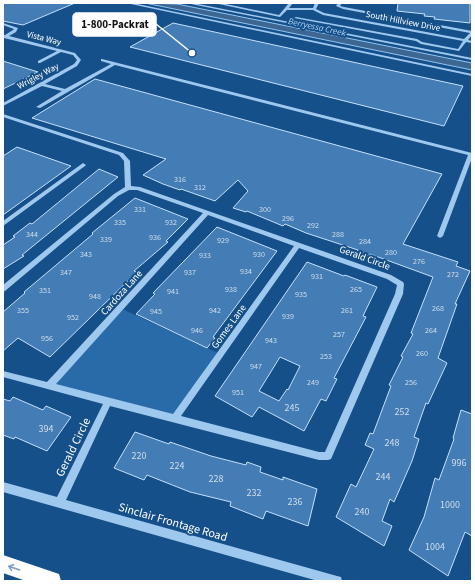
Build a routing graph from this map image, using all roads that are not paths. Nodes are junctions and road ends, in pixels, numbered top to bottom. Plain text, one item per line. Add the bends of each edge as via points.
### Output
1 (128, 3) edge
2 (188, 3) edge
3 (216, 3) edge
4 (291, 3) edge
5 (317, 3) edge
6 (340, 3) edge
7 (286, 9) junction
8 (315, 10) junction
9 (393, 17) junction
10 (3, 24) edge
11 (380, 24) junction
12 (385, 25) junction
13 (372, 31) junction
14 (472, 32) edge
15 (4, 36) edge
16 (465, 41) junction
17 (472, 42) edge
18 (60, 51) junction
19 (472, 59) edge
20 (79, 60) joint
21 (102, 60) dead end
22 (39, 62) dead end
23 (115, 63) junction
24 (472, 75) edge
25 (41, 84) junction
26 (66, 92) junction
27 (3, 105) edge
28 (38, 107) dead end
29 (3, 115) edge
30 (83, 165) dead end
31 (128, 188) junction
32 (208, 212) junction
33 (3, 224) edge
34 (440, 236) dead end
35 (298, 245) junction
36 (3, 289) edge
37 (3, 374) edge
38 (49, 386) junction
39 (108, 401) junction
40 (174, 419) junction
41 (3, 487) edge
42 (59, 503) junction
43 (3, 564) edge
44 (52, 581) edge
45 (336, 581) edge

1 - 24 street
2 - 19 street
3 - 7 street, South Hillview Drive via 280,16
4 - 7 street
5 - 8 street
6 - 9 street via 338,6
7 - 8 street, South Hillview Drive
8 - 11 street, South Hillview Drive via 323,14
8 - 13 street via 296,18
9 - 12 street
9 - 14 street
10 - 15 street via 16,28
11 - 12 street, South Hillview Drive
11 - 13 street
12 - 16 street, South Hillview Drive
13 - 16 street via 459,50
14 - 16 street
15 - 18 street, Vista Way
16 - 17 street, South Hillview Drive
18 - 20 street, Vista Way via 74,54
18 - 22 street
20 - 25 street, Wrigley Way via 76,65
21 - 23 street
23 - 26 street
23 - 34 street via 471,154
25 - 26 street
25 - 27 street, Wrigley Way
26 - 28 street
29 - 31 street via 121,154 127,161
30 - 33 street
31 - 32 street, Gerald Circle via 138,188
31 - 36 street via 116,195
32 - 35 street, Gerald Circle
32 - 38 street, Cardoza Lane
35 - 40 street, Gomes Lane
35 - 40 street, Gerald Circle via 389,277 401,284 399,294 328,456 319,456
37 - 38 street, Gerald Circle
38 - 39 street, Gerald Circle
39 - 40 street, Gerald Circle
39 - 42 street, Gerald Circle
41 - 42 street, Sinclair Frontage Road
42 - 45 street, Sinclair Frontage Road
44 -> 43 highway

